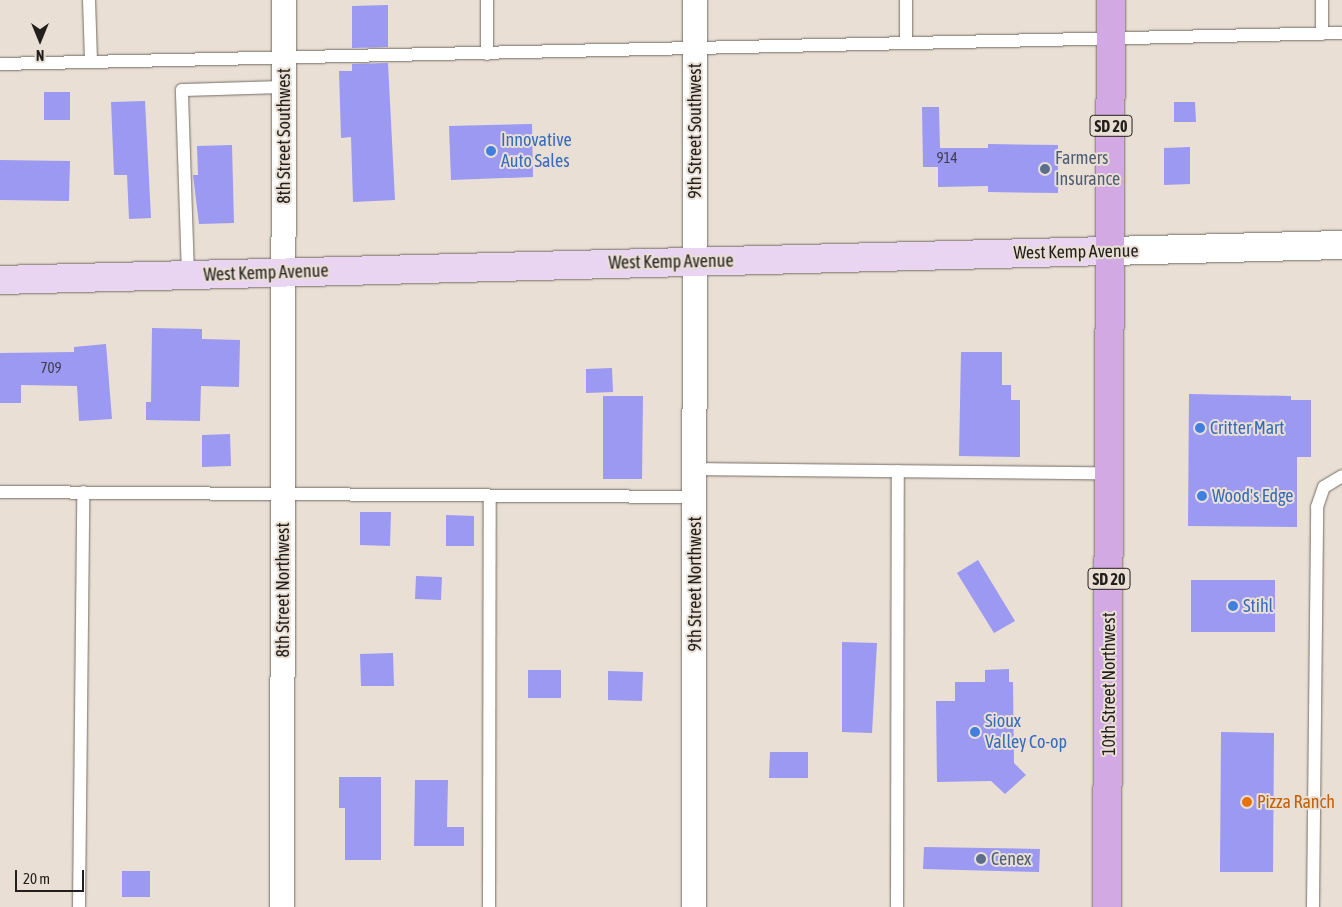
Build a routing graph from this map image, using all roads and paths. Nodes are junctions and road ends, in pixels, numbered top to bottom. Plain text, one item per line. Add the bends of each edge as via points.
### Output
1 (90, 0) edge
2 (284, 0) edge
3 (487, 0) edge
4 (695, 0) edge
5 (906, 0) edge
6 (1111, 0) edge
7 (1322, 0) edge
8 (1342, 33) edge
9 (1322, 34) junction
10 (1111, 37) junction
11 (906, 40) junction
12 (695, 48) junction
13 (487, 54) junction
14 (284, 58) junction
15 (90, 61) junction
16 (0, 64) edge
17 (284, 87) junction
18 (1342, 245) edge
19 (1111, 251) junction
20 (696, 261) junction
21 (284, 272) junction
22 (188, 275) junction
23 (0, 280) edge
24 (695, 469) junction
25 (898, 471) junction
26 (1110, 473) junction
27 (1342, 476) edge
28 (0, 492) edge
29 (83, 492) junction
30 (283, 494) junction
31 (490, 496) junction
32 (695, 497) junction
33 (79, 907) edge
34 (282, 907) edge
35 (489, 907) edge
36 (694, 907) edge
37 (897, 907) edge
38 (1107, 907) edge
39 (1313, 907) edge

1 - 15 lane
2 - 14 street, 8th Street Southwest
3 - 13 lane
4 - 12 street, 9th Street Southwest
5 - 11 lane
6 - 10 main road, SD 20
7 - 9 lane
8 - 9 lane
9 - 10 lane
10 - 11 lane
10 - 19 main road, SD 20
11 - 12 lane
12 - 13 lane
12 - 20 street, 9th Street Southwest
13 - 14 lane
14 - 15 lane
14 - 17 street, 8th Street Southwest
15 - 16 lane
17 - 21 street, 8th Street Southwest
17 - 22 lane via 182,90
18 - 19 street, West Kemp Avenue
19 - 20 main road, West Kemp Avenue
19 - 26 main road, 10th Street Northwest / SD 20
20 - 21 main road, West Kemp Avenue
20 - 24 street, 9th Street Northwest
21 - 22 main road, West Kemp Avenue
21 - 30 street, 8th Street Northwest
22 - 23 main road, West Kemp Avenue
24 - 25 lane
24 - 32 street, 9th Street Northwest
25 - 26 lane
25 - 37 lane
26 - 38 main road, 10th Street Northwest / SD 20
27 - 39 lane via 1324,486 1317,507
28 - 29 lane
29 - 30 lane
29 - 33 lane
30 - 31 lane
30 - 34 street, 8th Street Northwest
31 - 32 lane
31 - 35 lane
32 - 36 street, 9th Street Northwest

